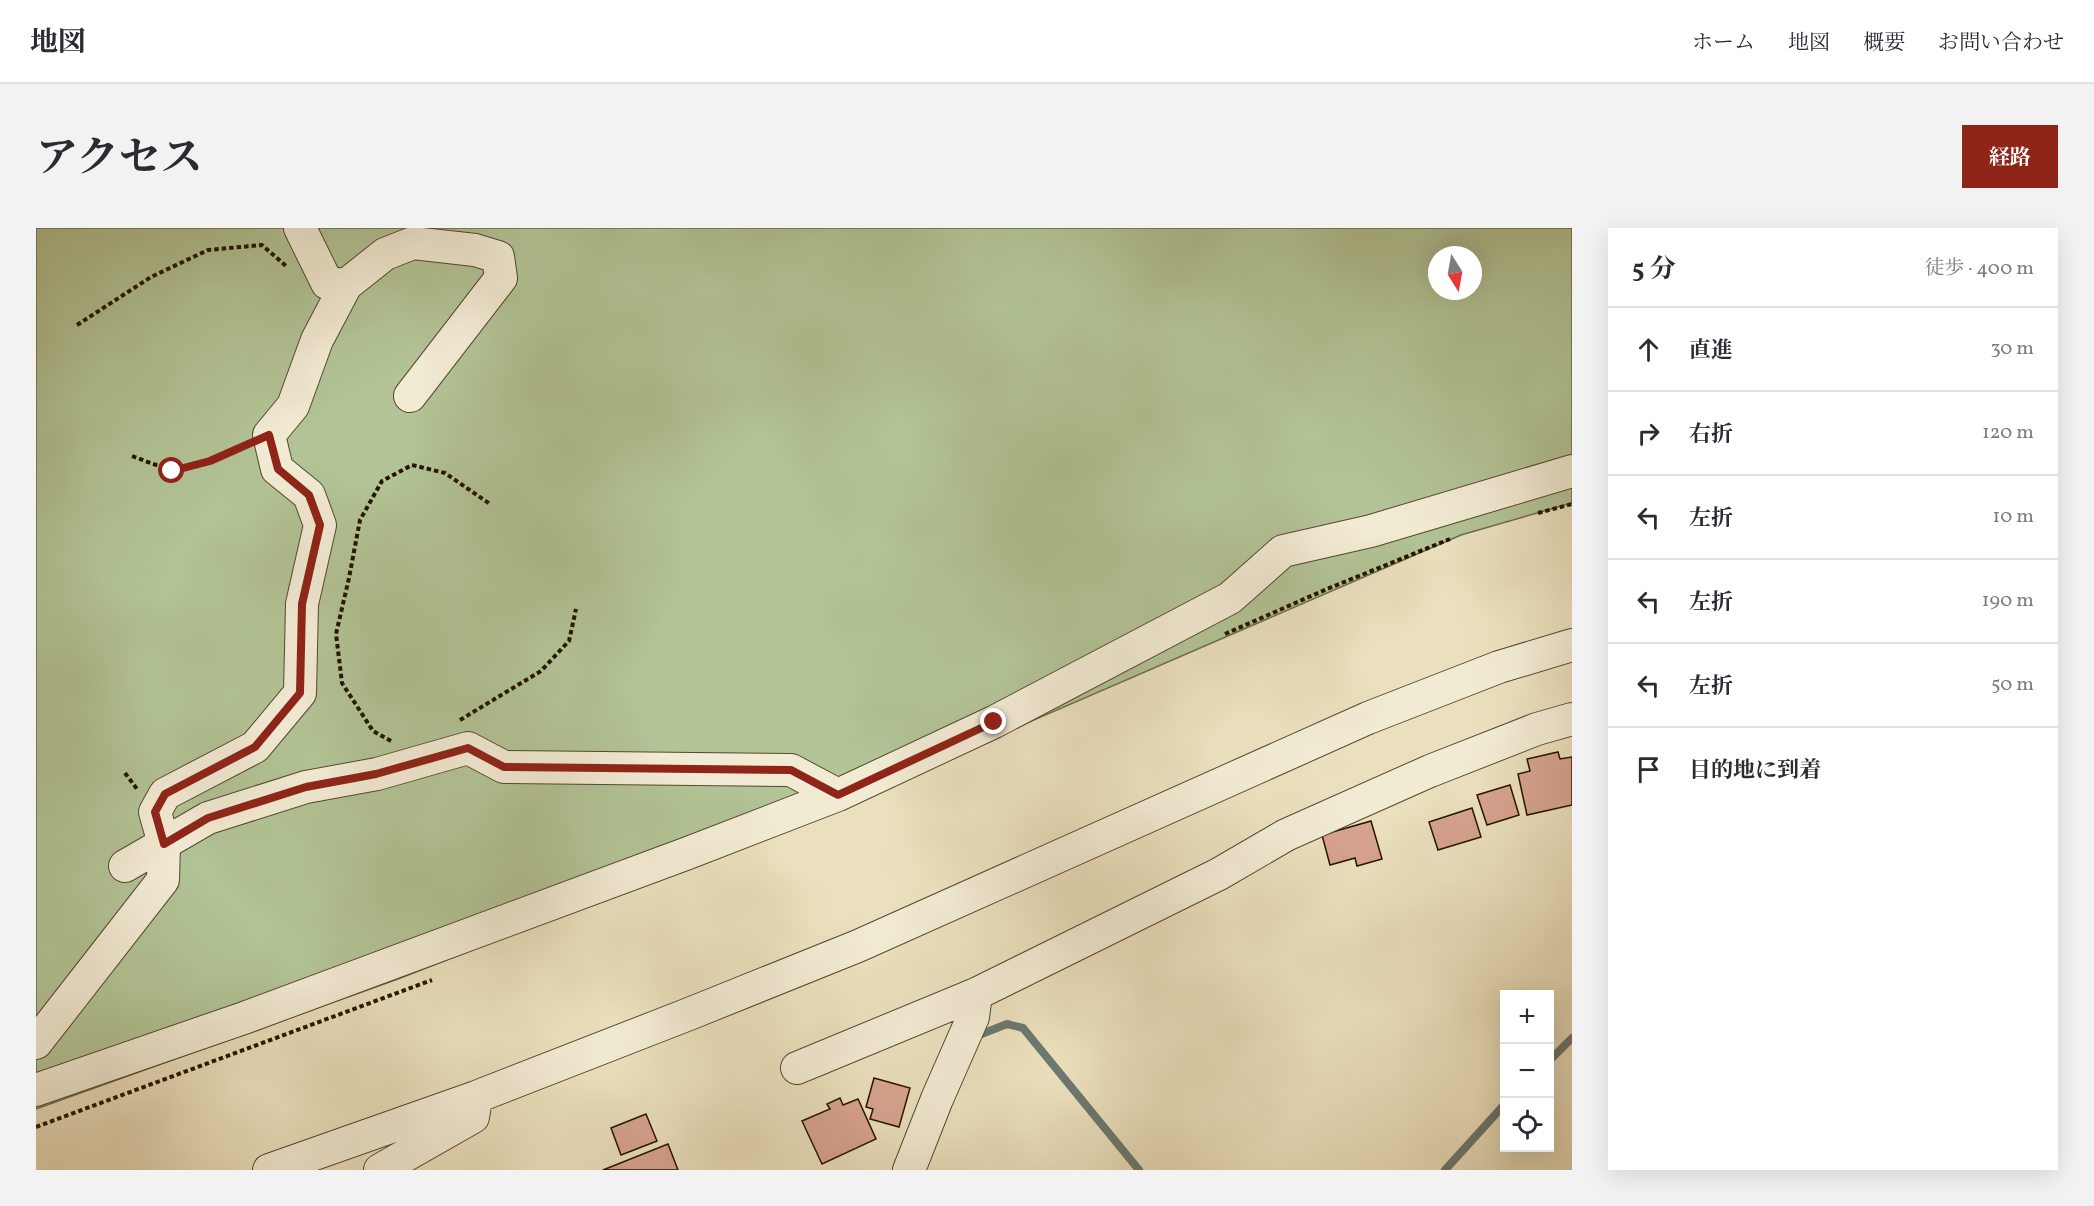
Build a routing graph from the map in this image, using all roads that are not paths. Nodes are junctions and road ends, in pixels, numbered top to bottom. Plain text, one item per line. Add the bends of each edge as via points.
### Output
1 (300, 228) edge
2 (346, 285) junction
3 (410, 396) dead end
4 (1572, 471) edge
5 (1572, 645) edge
6 (1572, 719) edge
7 (838, 795) junction
8 (164, 844) junction
9 (125, 866) dead end
10 (976, 994) junction
11 (36, 1043) edge
12 (797, 1068) dead end
13 (36, 1090) edge
14 (476, 1097) junction
15 (269, 1170) edge
16 (380, 1170) edge
17 (909, 1170) edge

1 - 2 street via 327,282
2 - 3 street via 385,254 413,243 475,250 498,257 501,278
2 - 8 street via 317,340 293,406 269,435 278,469 309,495 320,525 302,604 300,693 255,747 165,794 155,812
4 - 7 street via 1371,531 1283,550 1230,598 994,722
5 - 14 street via 1499,667 1368,718 858,945
6 - 10 street via 1430,771 1286,835 1220,874
7 - 8 street via 791,770 504,767 468,748 376,774 306,787 208,818
7 - 13 street via 244,1018
8 - 9 street
8 - 11 street via 163,880
10 - 12 street
10 - 17 street via 973,1017
14 - 15 street
14 - 16 street via 473,1117

